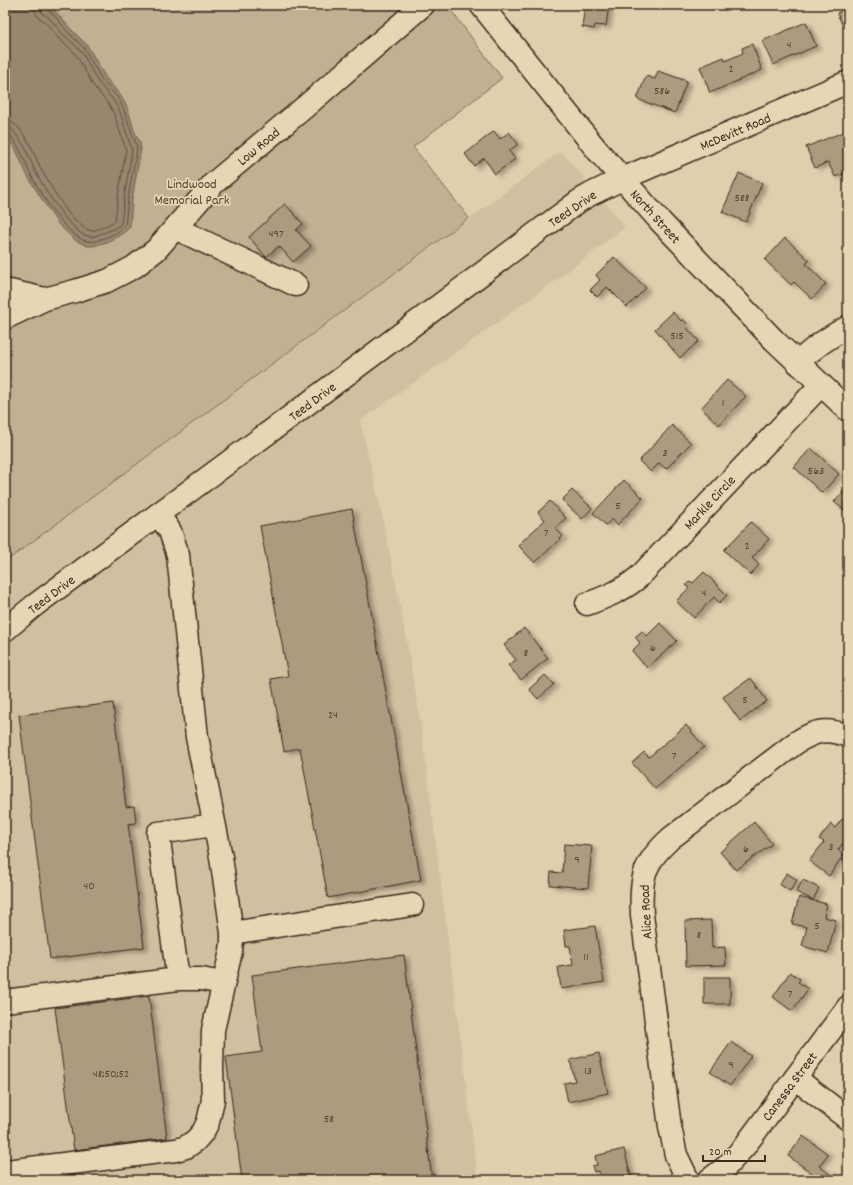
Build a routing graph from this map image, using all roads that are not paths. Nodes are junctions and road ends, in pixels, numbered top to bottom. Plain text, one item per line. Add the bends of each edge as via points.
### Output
1 (423, 5) edge
2 (481, 5) edge
3 (848, 82) edge
4 (622, 179) junction
5 (175, 228) junction
6 (296, 285) dead end
7 (5, 290) edge
8 (45, 299) junction
9 (5, 318) edge
10 (848, 328) edge
11 (798, 363) junction
12 (821, 385) junction
13 (848, 410) edge
14 (158, 514) junction
15 (587, 604) dead end
16 (5, 630) edge
17 (848, 736) edge
18 (214, 825) junction
19 (412, 905) dead end
20 (232, 934) junction
21 (178, 979) junction
22 (223, 982) junction
23 (5, 1001) edge
24 (848, 1007) edge
25 (795, 1078) junction
26 (848, 1119) edge
27 (7, 1169) edge
28 (688, 1180) edge
29 (709, 1180) edge

1 - 5 street, Low Road via 214,183
2 - 4 street, North Street
3 - 4 street, McDevitt Road
4 - 11 street, North Street
4 - 14 street, Teed Drive via 579,201
5 - 6 street
5 - 8 street, Low Road via 156,250 134,268 107,281
7 - 8 street
8 - 9 street, Low Road
10 - 11 street via 820,343
11 - 12 street, North Street
12 - 13 street, North Street
12 - 15 street, Markle Circle via 640,576 620,590
14 - 16 street, Teed Drive
14 - 18 street via 170,531 178,555 195,722
17 - 28 street, Alice Road via 818,731 797,742 660,847 646,869 642,882 642,914 670,1127 676,1155
18 - 20 street
18 - 21 street via 158,833
19 - 20 street
20 - 22 street via 231,951
21 - 22 street
21 - 23 street
22 - 27 street via 213,1030 211,1111 203,1132 194,1141 186,1147 165,1152
24 - 25 street, Canessa Street
25 - 26 street
25 - 29 street, Canessa Street via 735,1158

